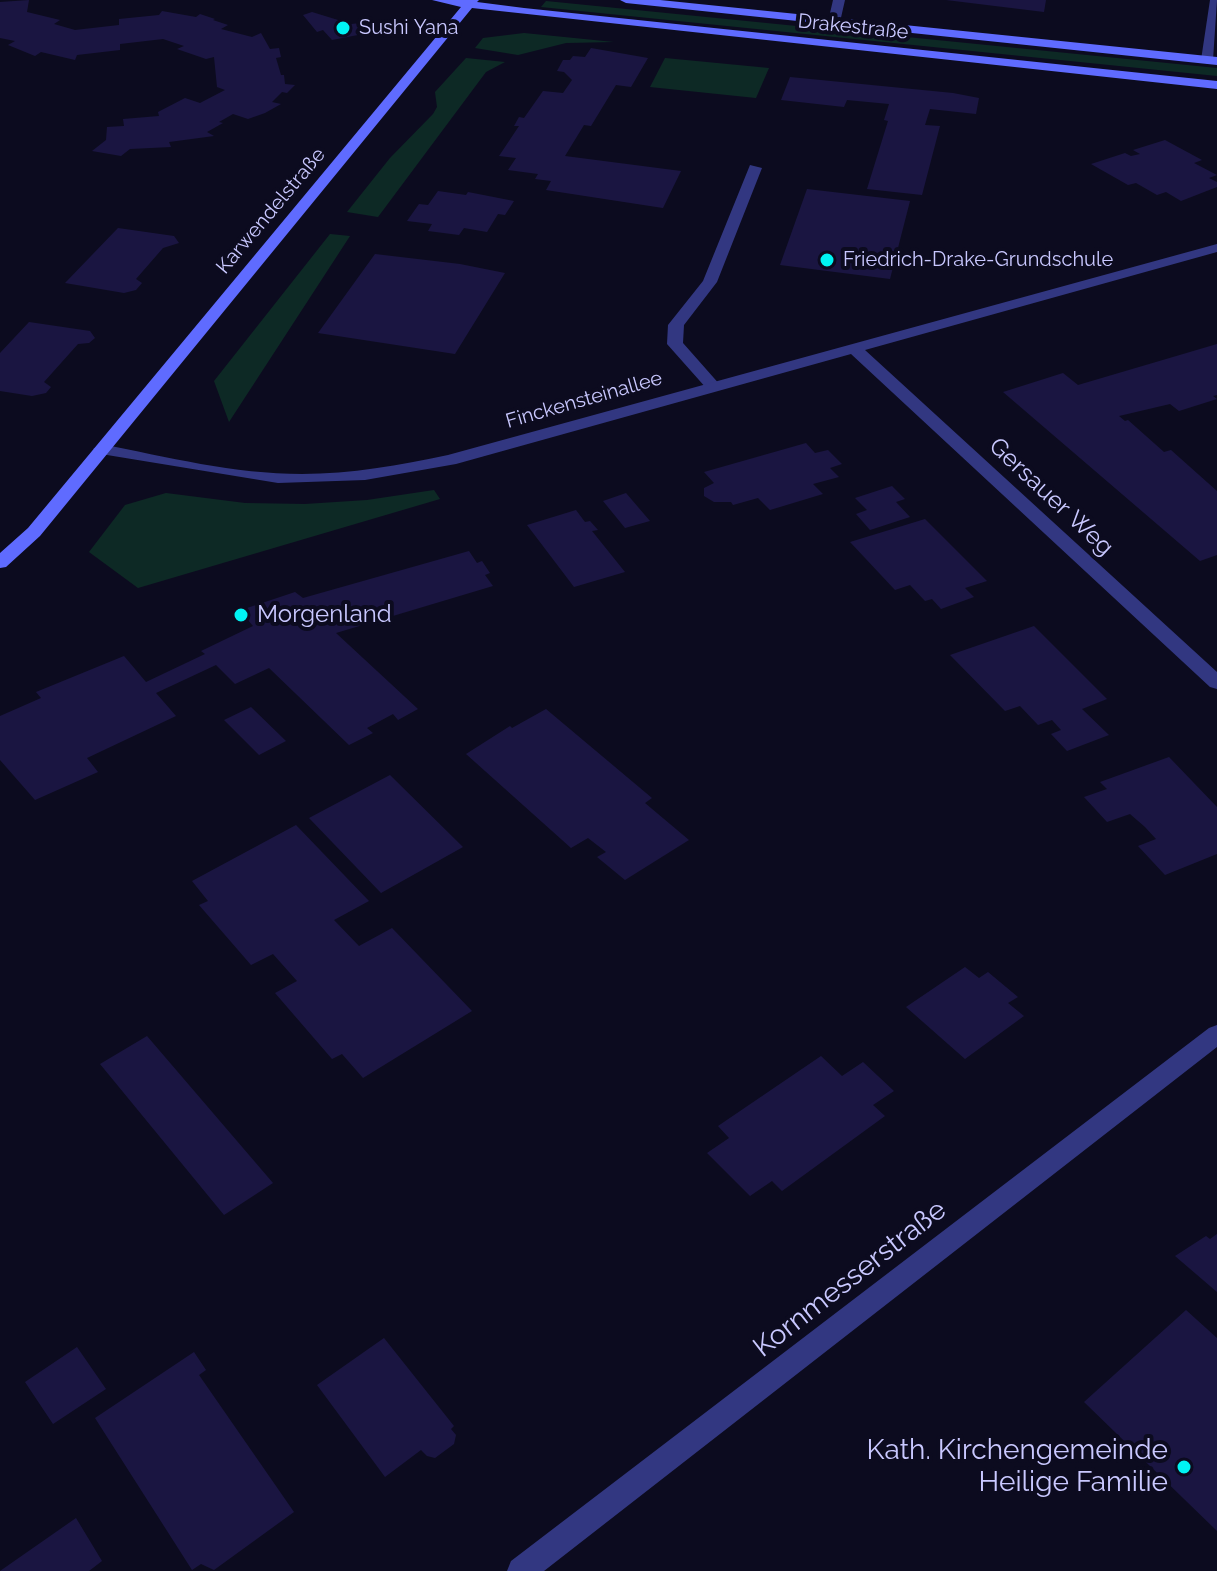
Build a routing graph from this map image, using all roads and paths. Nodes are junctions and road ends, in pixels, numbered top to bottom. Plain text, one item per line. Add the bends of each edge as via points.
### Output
1 (438, 0) edge
2 (626, 0) edge
3 (839, 0) edge
4 (1216, 0) edge
5 (471, 2) edge
6 (834, 22) junction
7 (1212, 60) edge
8 (1217, 85) edge
9 (755, 168) dead end
10 (1217, 248) edge
11 (853, 347) junction
12 (713, 386) junction
13 (101, 449) junction
14 (0, 563) edge
15 (1217, 683) edge
16 (1217, 1034) edge
17 (521, 1571) edge

1 - 5 main road, Drakestraße
2 - 6 main road, Drakestraße
3 - 6 street
4 - 7 street
5 - 8 main road, Drakestraße
5 - 13 main road, Karwendelstraße
6 - 7 main road, Drakestraße
9 - 12 street via 710,282 676,325 675,344
10 - 11 street, Finckensteinallee
11 - 12 street, Finckensteinallee
11 - 15 street, Gersauer Weg
12 - 13 street, Finckensteinallee via 450,460 370,474 281,478
13 - 14 main road via 34,532
16 - 17 street, Kornmesserstraße

